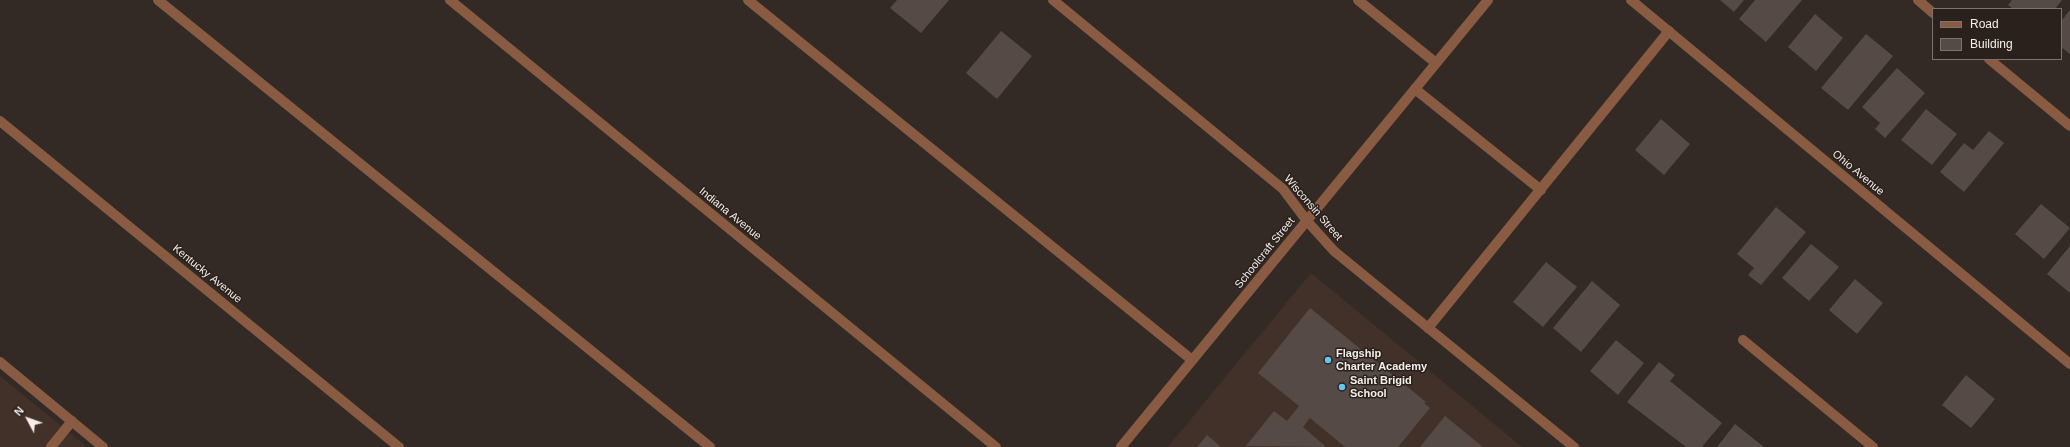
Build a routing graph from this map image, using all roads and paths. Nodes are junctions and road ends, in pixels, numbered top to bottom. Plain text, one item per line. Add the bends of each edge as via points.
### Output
1 (158, 0) edge
2 (450, 0) edge
3 (748, 0) edge
4 (1052, 0) edge
5 (1358, 0) edge
6 (1488, 0) edge
7 (1632, 0) edge
8 (1918, 0) edge
9 (1932, 12) edge
10 (1669, 31) junction
11 (1990, 60) edge
12 (1436, 64) junction
13 (1414, 90) junction
14 (0, 121) edge
15 (2070, 126) edge
16 (1541, 190) junction
17 (1306, 221) junction
18 (1428, 328) junction
19 (1743, 340) dead end
20 (1192, 360) junction
21 (0, 362) edge
22 (2070, 364) edge
23 (72, 421) junction
24 (51, 447) edge
25 (104, 447) edge
26 (399, 447) edge
27 (710, 447) edge
28 (996, 447) edge
29 (1121, 447) edge
30 (1574, 447) edge
31 (1872, 447) edge

1 - 27 street
2 - 28 street, Indiana Avenue
3 - 20 street
4 - 17 street, Wisconsin Street via 1283,189
5 - 12 street
6 - 12 street, Schoolcraft Street
7 - 10 street, Ohio Avenue
8 - 9 street
10 - 16 street
10 - 22 street, Ohio Avenue
11 - 15 street
12 - 13 street, Schoolcraft Street
13 - 16 street
13 - 17 street, Schoolcraft Street
14 - 26 street, Kentucky Avenue
16 - 18 street
17 - 18 street, Wisconsin Street via 1334,251
17 - 20 street, Schoolcraft Street
18 - 30 street, Wisconsin Street
19 - 31 street
20 - 29 street, Schoolcraft Street
21 - 23 street
23 - 24 street
23 - 25 street

